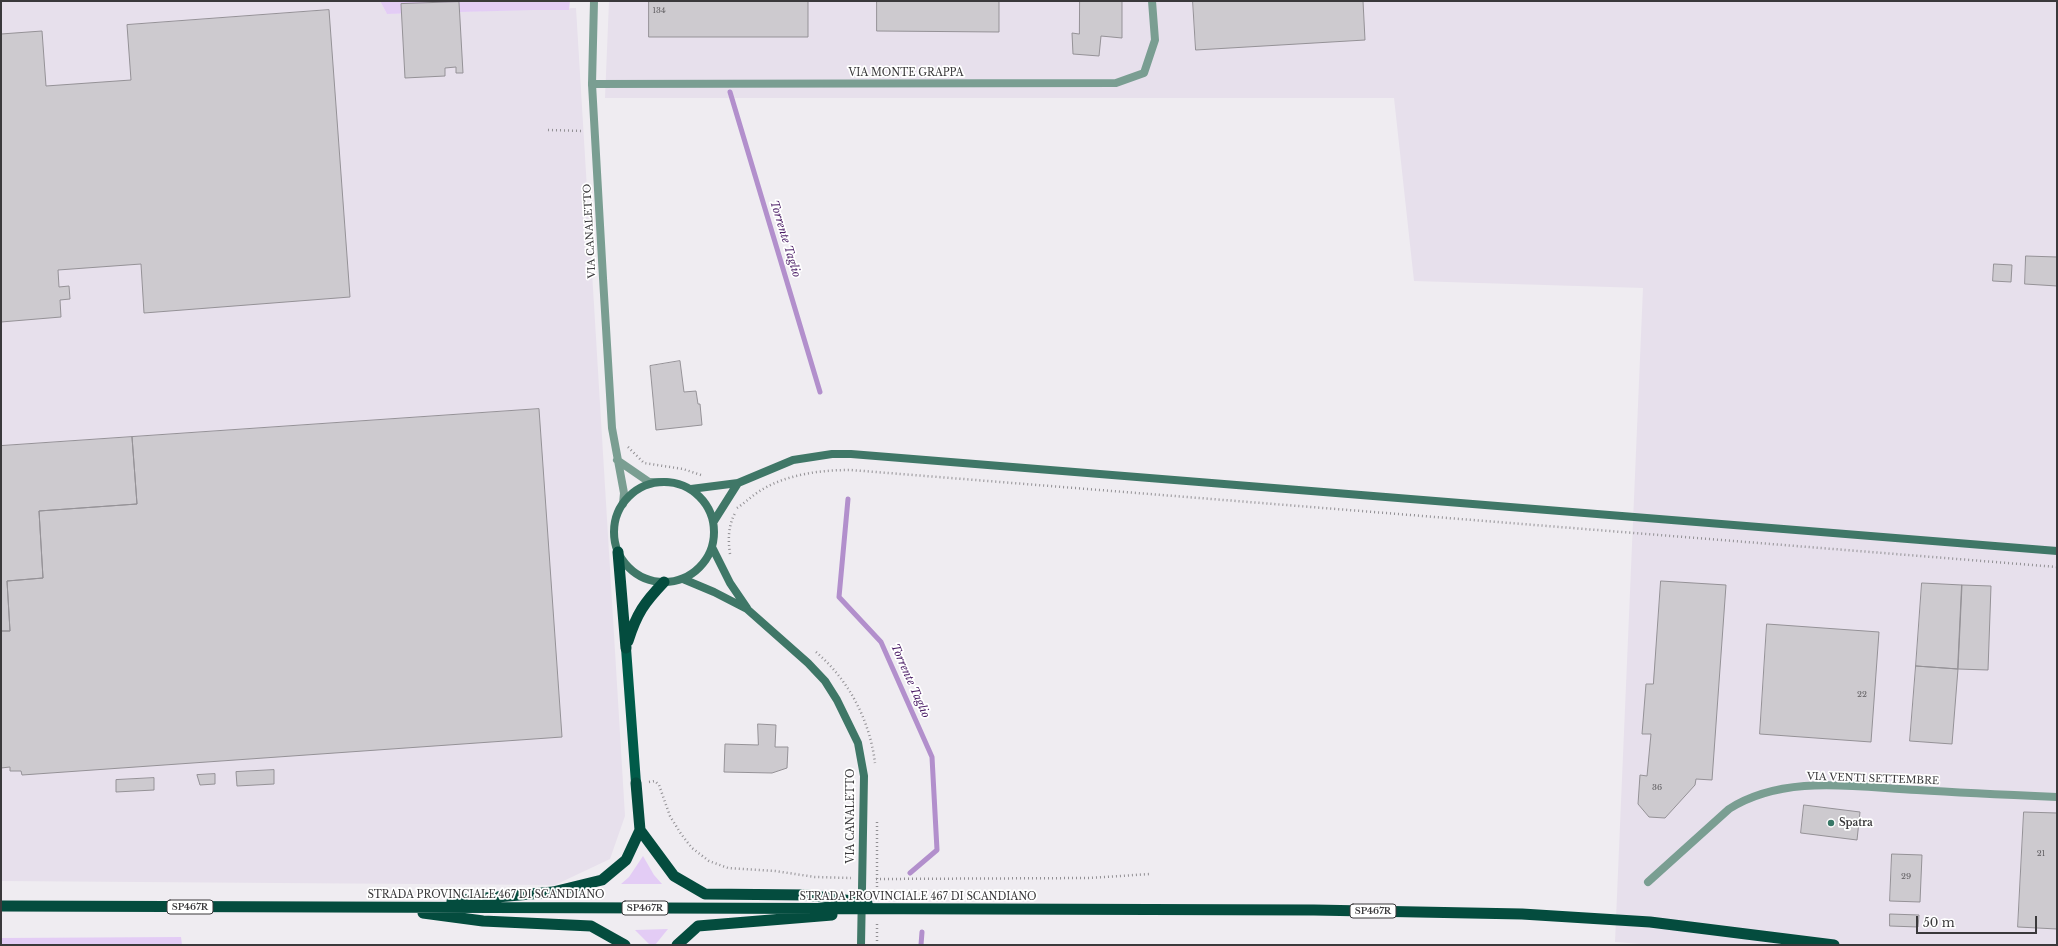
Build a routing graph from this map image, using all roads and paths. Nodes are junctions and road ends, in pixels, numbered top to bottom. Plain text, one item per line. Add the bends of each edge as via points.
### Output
1 (594, 1) edge
2 (1152, 1) edge
3 (592, 84) junction
4 (548, 130) dead end
5 (595, 132) junction
6 (617, 460) junction
7 (666, 482) junction
8 (738, 483) junction
9 (691, 489) junction
10 (623, 504) junction
11 (738, 508) dead end
12 (714, 521) junction
13 (712, 547) junction
14 (618, 552) junction
15 (2057, 552) edge
16 (2057, 567) edge
17 (683, 578) junction
18 (664, 582) junction
19 (747, 609) junction
20 (626, 648) junction
21 (636, 783) joint
22 (2057, 797) edge
23 (640, 830) junction
24 (1648, 882) dead end
25 (1, 906) edge
26 (379, 907) junction
27 (911, 909) junction
28 (625, 945) edge
29 (677, 945) edge
30 (860, 945) edge
31 (1834, 945) edge

1 - 3 street, VIA CANALETTO
2 - 3 street, VIA MONTE GRAPPA via 1155,40 1144,74 1116,83
3 - 5 street, VIA CANALETTO
4 - 5 path
5 - 6 street, VIA CANALETTO via 612,428
6 - 7 street via 649,482
6 - 10 street, VIA CANALETTO via 624,493
7 - 9 main road
7 - 10 main road via 646,485
8 - 9 main road
8 - 12 main road
8 - 15 main road via 793,460 851,454
9 - 12 main road via 706,503
10 - 14 main road via 615,522
11 - 16 path via 762,489 784,480 814,472 851,470
12 - 13 main road
13 - 17 main road via 704,563 695,572
13 - 19 main road, VIA CANALETTO via 730,583
14 - 18 main road via 637,574
14 - 20 highway
17 - 18 main road
17 - 19 main road, VIA CANALETTO
18 - 20 highway via 645,602 635,620
19 - 30 main road, VIA CANALETTO via 825,681 858,742 864,776
20 - 21 main road
21 - 23 highway
22 - 24 street, VIA VENTI SETTEMBRE via 1839,786 1782,789 1742,801 1729,809
23 - 26 highway via 626,860 602,880 553,892
23 - 27 highway via 674,876 705,894 807,895
25 - 26 highway, STRADA PROVINCIALE 467 DI SCANDIANO / SP467R
26 - 27 highway, STRADA PROVINCIALE 467 DI SCANDIANO / SP467R
26 - 28 highway via 483,921 591,926
27 - 29 highway via 698,926
27 - 31 highway, STRADA PROVINCIALE 467 DI SCANDIANO / SP467R via 1314,910 1522,914 1650,922

